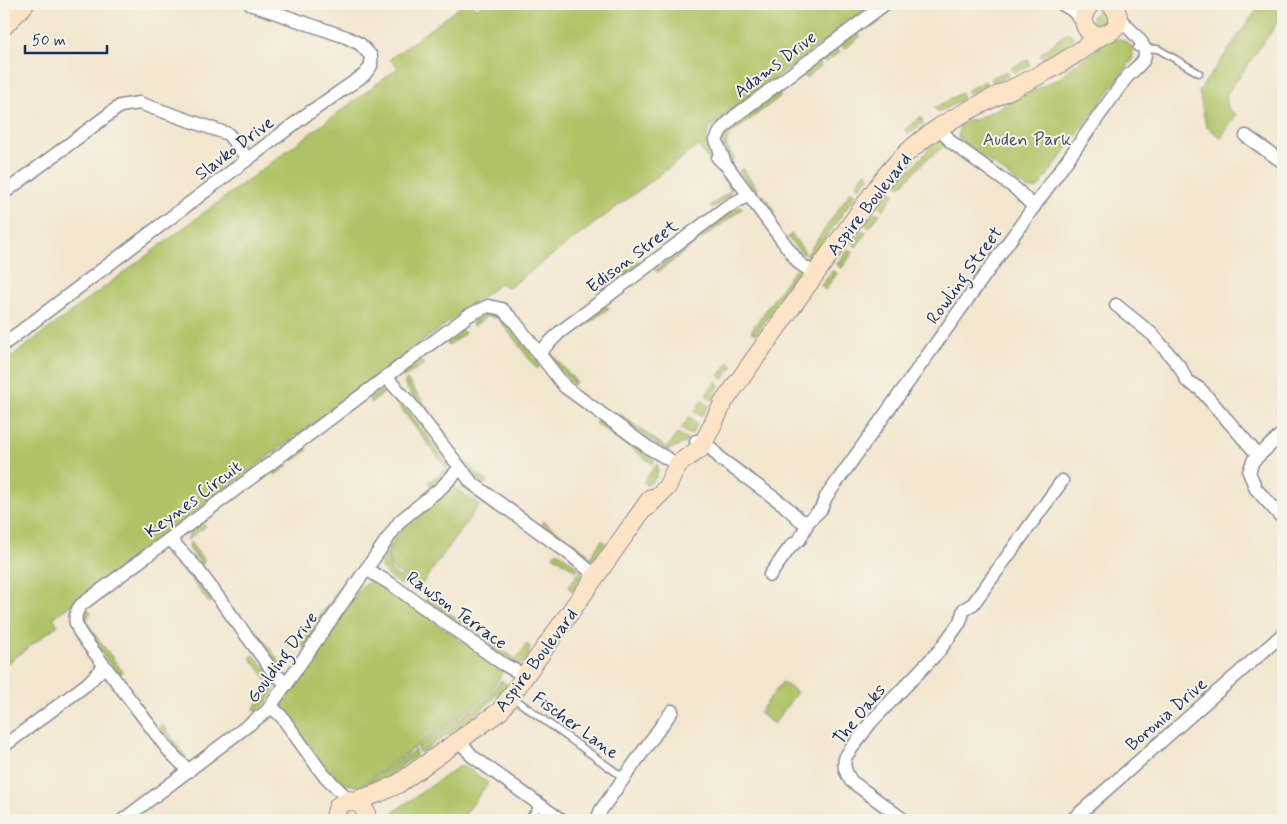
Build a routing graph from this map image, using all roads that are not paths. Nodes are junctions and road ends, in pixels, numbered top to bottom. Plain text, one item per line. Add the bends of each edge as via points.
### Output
1 (25, 4) edge
2 (250, 4) edge
3 (885, 4) edge
4 (1062, 4) edge
5 (1115, 8) edge
6 (1090, 19) edge
7 (4, 26) edge
8 (1141, 48) junction
9 (1199, 73) dead end
10 (943, 124) junction
11 (1246, 136) dead end
12 (248, 159) junction
13 (1283, 162) edge
14 (746, 192) junction
15 (4, 193) edge
16 (1037, 204) junction
17 (817, 271) junction
18 (1116, 305) dead end
19 (4, 344) edge
20 (536, 350) junction
21 (389, 374) junction
22 (1283, 433) edge
23 (700, 444) junction
24 (1258, 455) junction
25 (671, 464) junction
26 (462, 472) junction
27 (1062, 481) dead end
28 (804, 519) junction
29 (1283, 520) edge
30 (173, 536) junction
31 (367, 567) junction
32 (599, 574) junction
33 (770, 575) dead end
34 (1283, 634) edge
35 (108, 669) junction
36 (290, 680) junction
37 (519, 685) junction
38 (269, 709) junction
39 (672, 711) dead end
40 (463, 738) junction
41 (4, 746) edge
42 (185, 773) junction
43 (624, 778) junction
44 (398, 784) junction
45 (540, 804) junction
46 (339, 811) edge
47 (599, 815) edge
48 (367, 819) edge
49 (562, 819) edge
50 (123, 820) edge
51 (528, 820) edge
52 (589, 820) edge
53 (904, 820) edge
54 (1072, 820) edge

1 - 7 street
2 - 12 street, Slavko Drive via 360,44 370,56 372,66
3 - 14 street, Adams Drive via 735,116 721,130 716,140 725,163
4 - 6 street
5 - 6 street via 1116,26
5 - 8 street
6 - 8 street
6 - 10 street, Aspire Boulevard via 1063,62
8 - 9 lane via 1158,49
8 - 16 street, Rowling Street via 1130,74
10 - 16 street via 950,142
10 - 17 street, Aspire Boulevard via 917,143 890,171
11 - 13 street
12 - 15 street via 228,134 139,103 120,106
12 - 19 street, Slavko Drive
14 - 17 street, Adams Drive via 798,264
14 - 20 street, Edison Street
16 - 28 street, Rowling Street via 826,497 821,509
17 - 23 street, Aspire Boulevard via 720,406
18 - 24 street via 1146,328 1180,367 1194,376 1200,390
20 - 21 street, Keynes Circuit via 506,306 495,299 480,302 469,315
20 - 25 street, Keynes Circuit via 565,387
21 - 26 street
21 - 30 street, Keynes Circuit
22 - 24 street
23 - 25 street, Aspire Boulevard
23 - 28 street
24 - 29 street via 1250,466 1251,478 1256,489
25 - 32 street, Aspire Boulevard via 667,487 646,508
26 - 31 street, Goulding Drive via 404,516
26 - 32 street via 476,486
27 - 53 street, The Oaks via 973,604 969,619 960,622 939,651 871,722 844,761 851,781
28 - 33 street, Rowling Street via 800,538
30 - 35 street, Keynes Circuit via 76,612 77,628
30 - 36 street via 274,673
31 - 36 street, Goulding Drive
31 - 37 street, Rawson Terrace via 502,664
32 - 37 street, Aspire Boulevard
34 - 54 street, Boronia Drive
35 - 41 street
35 - 42 street, Keynes Circuit
36 - 38 street, Goulding Drive
37 - 40 street, Aspire Boulevard via 494,716
37 - 43 lane, Fischer Lane
38 - 42 street, Goulding Drive
38 - 46 street via 288,727 322,773
39 - 43 street
40 - 44 street, Aspire Boulevard
40 - 45 street via 484,764
42 - 50 street, Goulding Drive
43 - 47 street
44 - 46 street, Aspire Boulevard
44 - 48 street, Aspire Boulevard
45 - 49 street
45 - 51 lane
46 - 48 street via 365,809
47 - 52 street

